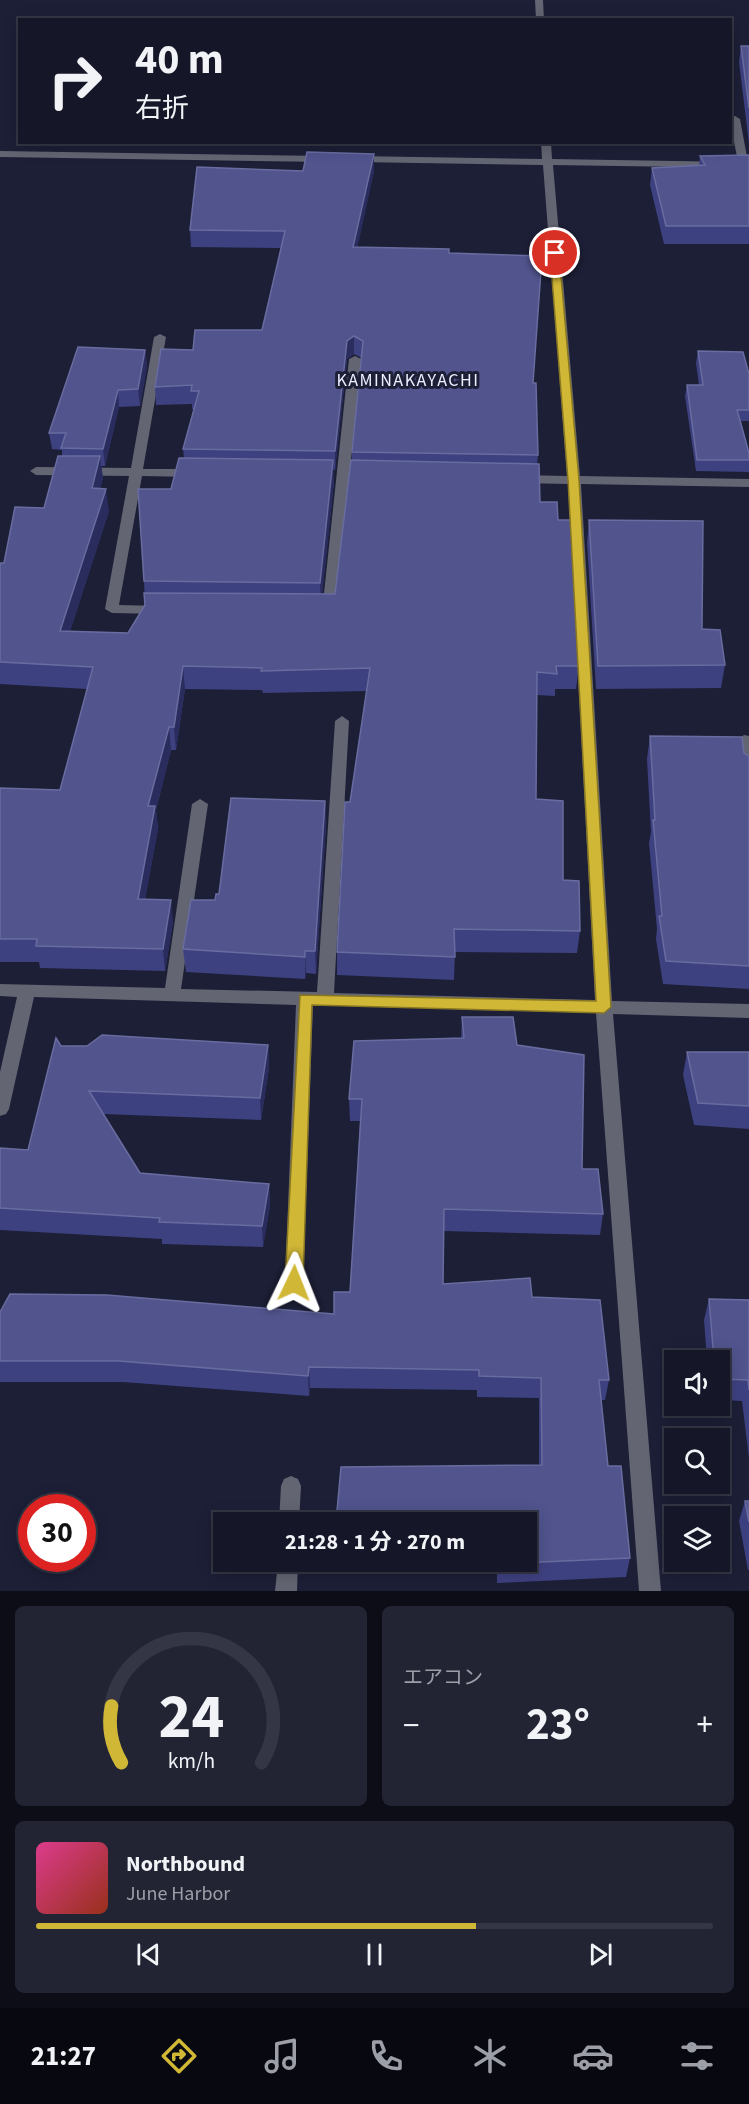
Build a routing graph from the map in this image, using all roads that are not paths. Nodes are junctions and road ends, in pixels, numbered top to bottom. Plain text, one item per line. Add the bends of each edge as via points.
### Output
1 (539, 0) edge
2 (540, 18) edge
3 (735, 119) dead end
4 (546, 144) edge
5 (0, 154) edge
6 (334, 159) edge
7 (346, 159) edge
8 (547, 162) junction
9 (746, 165) edge
10 (160, 337) dead end
11 (355, 359) dead end
12 (36, 471) dead end
13 (134, 472) junction
14 (205, 473) edge
15 (505, 478) edge
16 (573, 480) junction
17 (749, 483) edge
18 (180, 610) edge
19 (318, 612) edge
20 (342, 721) dead end
21 (744, 740) edge
22 (749, 775) edge
23 (200, 804) dead end
24 (0, 990) edge
25 (27, 991) junction
26 (172, 995) junction
27 (305, 999) junction
28 (325, 999) junction
29 (604, 1007) junction
30 (749, 1011) edge
31 (0, 1108) edge
32 (294, 1283) dead end
33 (291, 1486) dead end
34 (290, 1512) edge
35 (287, 1572) edge
36 (286, 1591) edge
37 (650, 1591) edge

1 - 2 street
3 - 9 street
4 - 8 street
5 - 6 street
7 - 8 street
8 - 9 street
8 - 16 street
10 - 13 street
11 - 19 street via 329,612
12 - 13 street
13 - 14 street
13 - 18 street via 111,609
15 - 16 street
16 - 17 street
16 - 29 street
20 - 28 street
21 - 22 street
23 - 26 street
24 - 25 street
25 - 26 street
25 - 31 street
26 - 27 street
27 - 28 street
27 - 32 street
28 - 29 street
29 - 30 street
29 - 37 street
33 - 34 street
35 - 36 street

